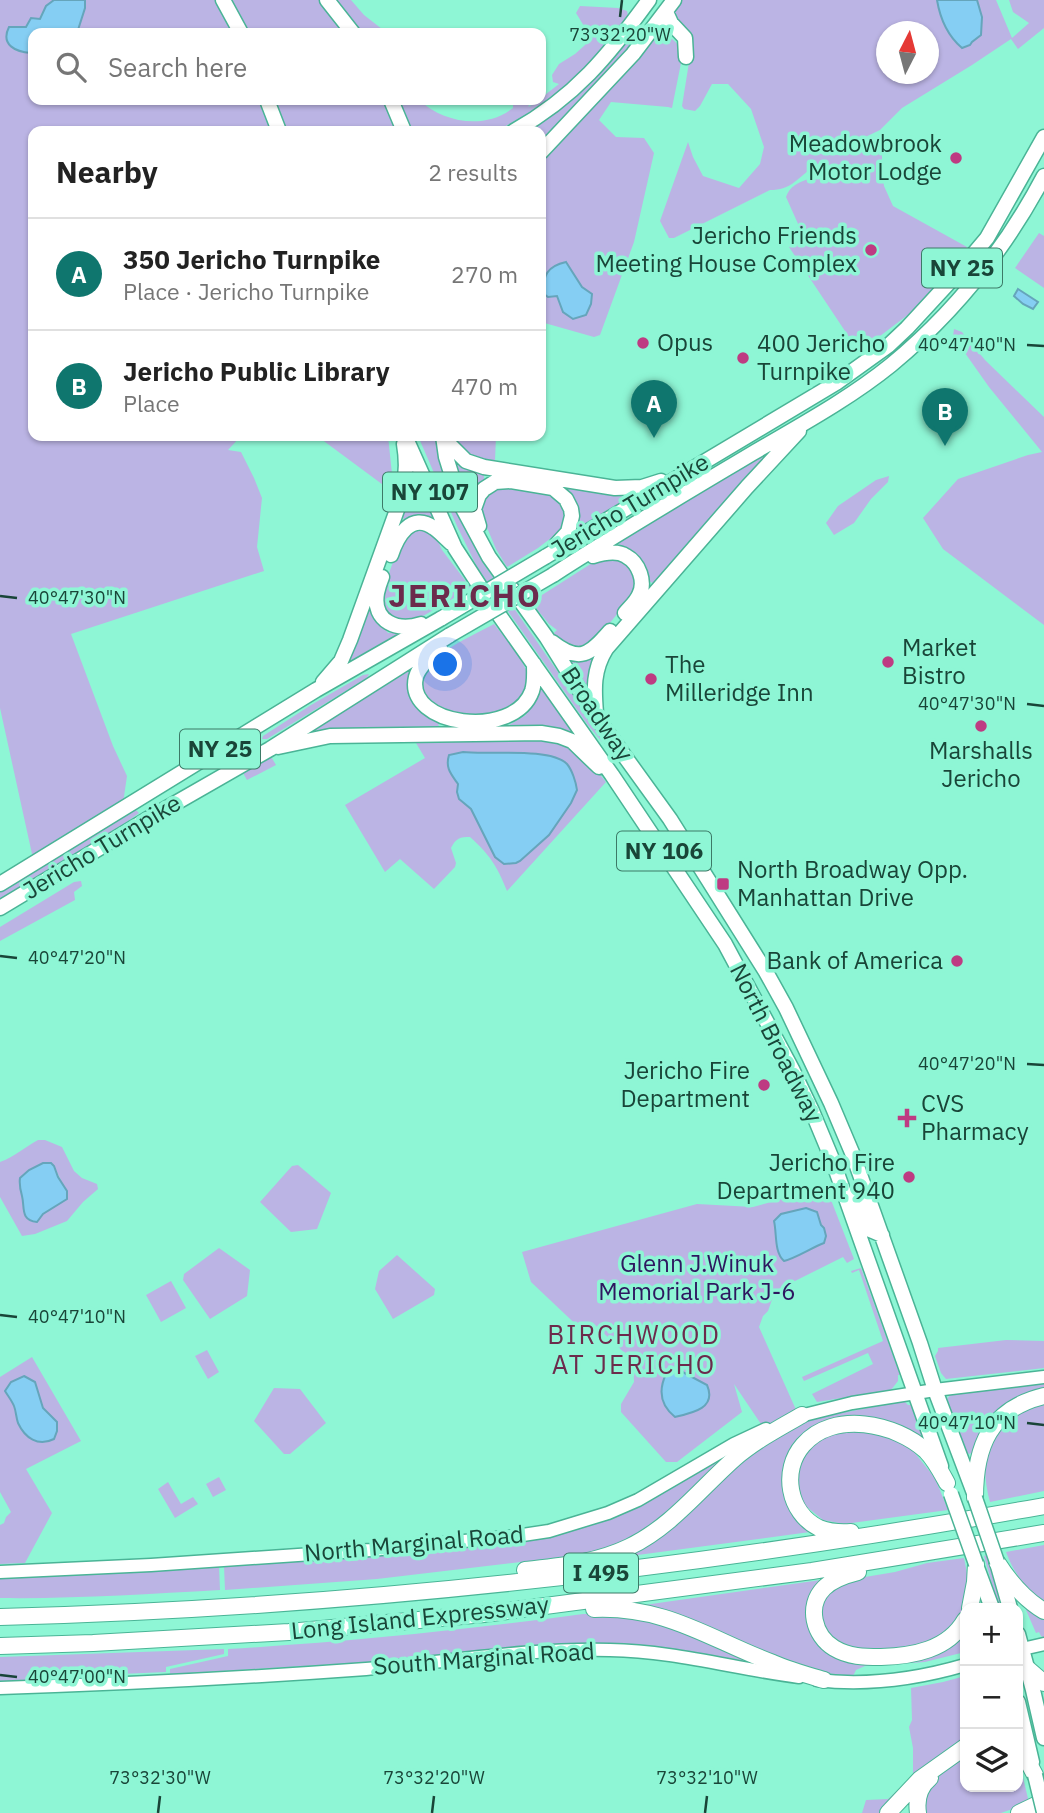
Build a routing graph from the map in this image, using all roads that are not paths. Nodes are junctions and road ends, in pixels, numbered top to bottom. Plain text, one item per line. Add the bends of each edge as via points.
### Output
1 (223, 0) edge
2 (327, 0) edge
3 (649, 0) edge
4 (670, 6) edge
5 (238, 28) edge
6 (349, 28) edge
7 (686, 57) dead end
8 (269, 105) edge
9 (393, 105) edge
10 (277, 126) edge
11 (402, 126) edge
12 (522, 126) edge
13 (1044, 137) edge
14 (546, 147) edge
15 (1044, 176) edge
16 (808, 421) junction
17 (404, 441) edge
18 (406, 441) edge
19 (416, 441) edge
20 (443, 441) edge
21 (446, 441) edge
22 (682, 474) junction
23 (455, 548) junction
24 (489, 557) junction
25 (545, 557) junction
26 (581, 558) junction
27 (492, 606) junction
28 (442, 618) junction
29 (450, 635) junction
30 (547, 638) junction
31 (534, 664) junction
32 (316, 690) junction
33 (597, 718) junction
34 (270, 748) junction
35 (193, 766) junction
36 (612, 775) junction
37 (204, 787) junction
38 (704, 872) joint
39 (0, 884) edge
40 (0, 908) edge
41 (840, 1181) junction
42 (882, 1235) junction
43 (878, 1286) junction
44 (920, 1343) junction
45 (1044, 1377) edge
46 (935, 1390) junction
47 (915, 1393) junction
48 (1044, 1396) edge
49 (802, 1415) junction
50 (949, 1488) junction
51 (975, 1498) junction
52 (1044, 1505) edge
53 (913, 1529) junction
54 (1044, 1534) edge
55 (918, 1555) junction
56 (997, 1562) junction
57 (976, 1564) junction
58 (0, 1572) edge
59 (286, 1603) junction
60 (971, 1603) edge
61 (990, 1603) edge
62 (1009, 1603) edge
63 (0, 1606) edge
64 (184, 1609) junction
65 (1044, 1611) edge
66 (484, 1614) junction
67 (0, 1617) edge
68 (960, 1626) edge
69 (1044, 1644) edge
70 (0, 1646) edge
71 (1023, 1649) edge
72 (1023, 1657) edge
73 (961, 1666) edge
74 (1028, 1669) junction
75 (824, 1681) junction
76 (1044, 1682) edge
77 (0, 1688) edge
78 (1023, 1723) edge
79 (1044, 1738) edge
80 (960, 1751) edge
81 (1023, 1752) edge
82 (960, 1756) edge
83 (1035, 1775) junction
84 (1044, 1801) edge
85 (1044, 1811) edge
86 (888, 1813) edge
87 (918, 1813) edge
88 (1019, 1813) edge

1 - 5 main road
2 - 6 main road
3 - 12 main road via 579,85
4 - 7 main road via 675,29 685,38
4 - 14 main road via 633,54
8 - 10 main road
9 - 11 main road
13 - 22 main road, Jericho Turnpike / NY 25 via 987,238 889,345 836,383
15 - 16 main road, Jericho Turnpike / NY 25 via 975,282 938,323 881,372
16 - 26 main road, Jericho Turnpike / NY 25
16 - 33 main road via 606,649 596,668
17 - 32 main road via 402,496 341,661
18 - 23 main road, NY 107
19 - 27 main road, NY 106
20 - 24 main road, NY 106 via 461,505
21 - 22 main road via 466,461 484,467 597,486 642,487
22 - 25 main road, Jericho Turnpike / NY 25
23 - 27 main road, NY 107
23 - 28 main road via 431,526 415,523 406,527 397,538 377,594 381,616 389,624 409,628
24 - 25 main road via 474,509 484,489 504,480 553,488 566,499 572,523
24 - 30 main road, Broadway / NY 106
25 - 28 main road, Jericho Turnpike / NY 25, bridge
26 - 29 main road, Jericho Turnpike / NY 25, bridge
26 - 30 main road via 609,552 625,555 641,575 640,595 586,654 575,655
27 - 31 main road, North Broadway / NY 106
28 - 32 main road, Jericho Turnpike / NY 25
29 - 31 main road via 419,670 416,682 425,705 444,717 481,722 519,708 532,690
29 - 34 main road, Jericho Turnpike / NY 25
30 - 33 main road, Broadway / NY 106
31 - 36 main road, North Broadway / NY 106
32 - 35 main road, Jericho Turnpike / NY 25
33 - 38 main road, Broadway / NY 106
34 - 36 main road via 330,736 541,733 572,741
34 - 37 main road, Jericho Turnpike / NY 25
35 - 37 main road
35 - 39 main road, Jericho Turnpike / NY 25
36 - 41 main road, North Broadway / NY 106 via 725,944 792,1069
37 - 40 main road, Jericho Turnpike / NY 25
38 - 42 main road, North Broadway / NY 106 via 786,1008 831,1103
41 - 42 main road via 858,1199 868,1229
41 - 43 main road, North Broadway / NY 106
42 - 44 main road, North Broadway / NY 106
43 - 44 main road via 887,1293 901,1331
43 - 47 main road, North Broadway / NY 106
44 - 46 main road, North Broadway / NY 106
45 - 46 main road, North Marginal Road
46 - 47 main road, North Marginal Road
46 - 51 main road, North Broadway / NY 106
47 - 49 main road, North Marginal Road
47 - 50 main road, North Broadway / NY 106
48 - 51 highway via 1014,1407 987,1434 975,1476
49 - 58 main road, North Marginal Road via 734,1444 638,1500 549,1531 335,1553
49 - 59 highway via 736,1457 652,1533 599,1559
50 - 53 highway via 929,1453 880,1427 849,1424 831,1428 812,1437 793,1460 791,1490 797,1507 813,1524 837,1533
50 - 57 main road, North Broadway / NY 106, bridge
51 - 56 main road, North Broadway / NY 106, bridge
52 - 53 highway, Long Island Expressway / I 495
53 - 59 highway, Long Island Expressway / I 495 via 600,1573
54 - 55 highway, Long Island Expressway / I 495
55 - 66 highway, Long Island Expressway / I 495
55 - 68 highway via 838,1578 817,1599 818,1632 841,1652 897,1657 932,1649
56 - 62 main road, North Broadway / NY 106
56 - 65 highway via 1026,1598
57 - 60 highway
57 - 61 main road, North Broadway / NY 106
59 - 64 highway, Long Island Expressway / I 495
63 - 64 highway
64 - 67 highway, Long Island Expressway / I 495
66 - 70 highway, Long Island Expressway / I 495 via 276,1633
66 - 75 highway via 634,1610 684,1623
69 - 71 main road
72 - 74 main road
73 - 75 main road, South Marginal Road via 908,1678
74 - 76 highway
74 - 79 main road
75 - 77 main road, South Marginal Road via 640,1651 584,1650 215,1679
78 - 83 main road
80 - 86 highway via 920,1779
81 - 83 highway
82 - 87 highway via 923,1784
83 - 85 main road, bridge
84 - 88 highway

